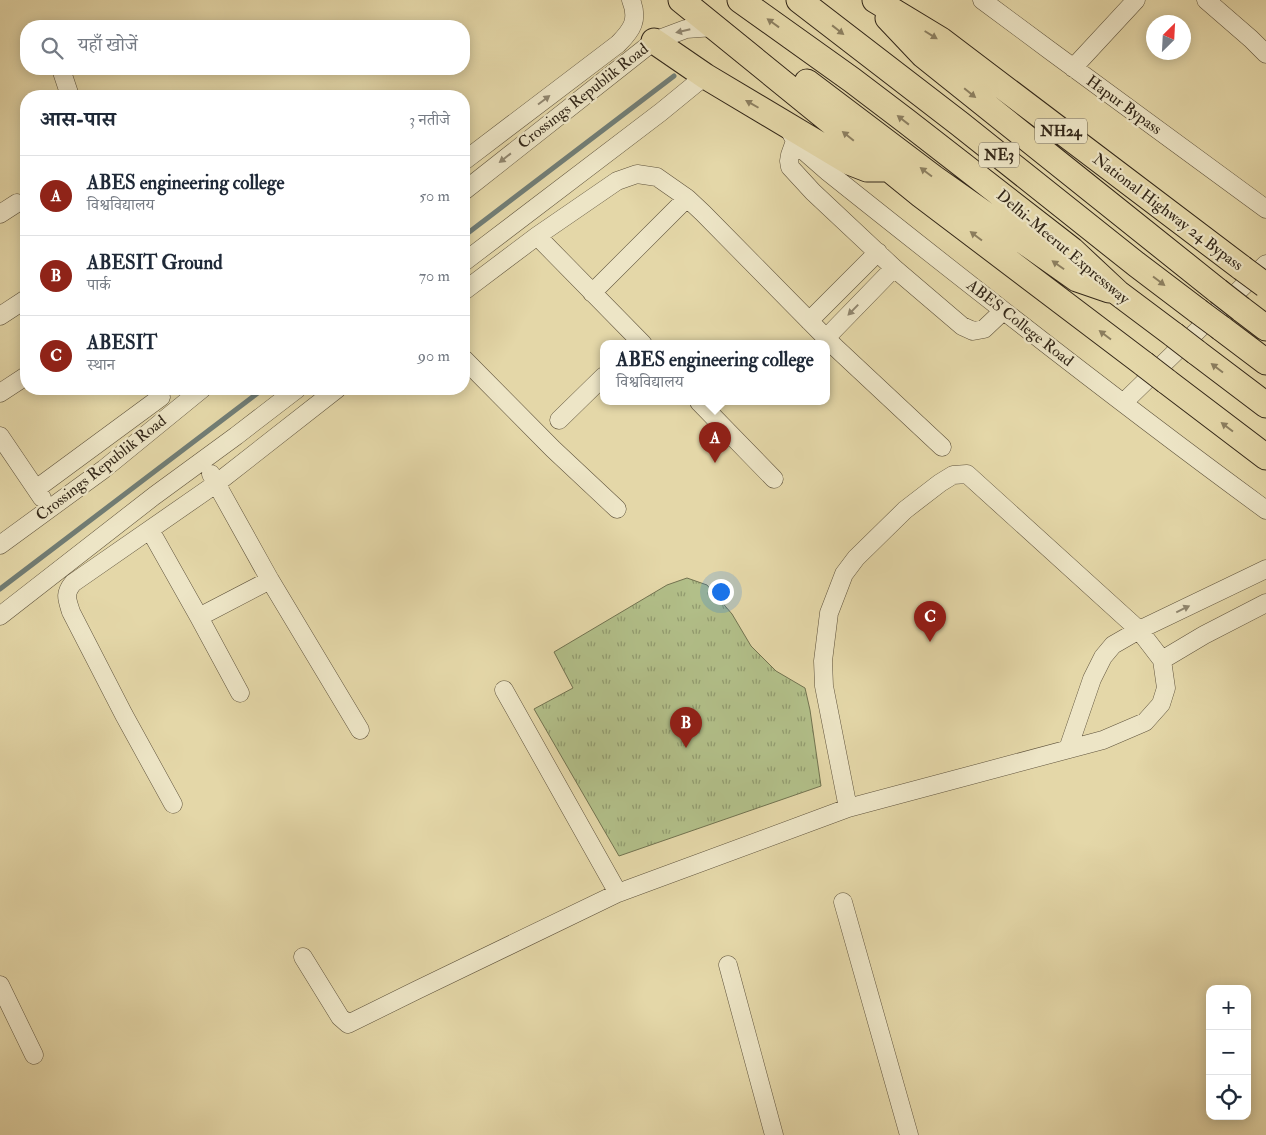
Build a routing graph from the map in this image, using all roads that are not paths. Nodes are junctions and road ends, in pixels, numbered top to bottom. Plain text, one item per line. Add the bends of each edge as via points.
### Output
1 (631, 0) edge
2 (681, 0) edge
3 (740, 0) edge
4 (799, 0) edge
5 (871, 0) edge
6 (875, 0) edge
7 (982, 0) edge
8 (1136, 0) edge
9 (1206, 0) edge
10 (714, 27) junction
11 (654, 41) junction
12 (1266, 54) edge
13 (1073, 68) junction
14 (63, 75) edge
15 (705, 76) junction
16 (68, 90) edge
17 (950, 117) junction
18 (791, 132) junction
19 (470, 156) edge
20 (888, 168) junction
21 (470, 186) edge
22 (687, 198) junction
23 (17, 203) dead end
24 (1266, 209) edge
25 (0, 214) edge
26 (537, 236) junction
27 (878, 252) junction
28 (470, 257) edge
29 (1179, 261) junction
30 (894, 268) junction
31 (1260, 275) edge
32 (470, 286) edge
33 (592, 293) junction
34 (1118, 293) junction
35 (20, 303) edge
36 (1002, 311) junction
37 (0, 316) edge
38 (809, 321) junction
39 (1266, 328) edge
40 (826, 338) joint
41 (637, 340) edge
42 (830, 342) edge
43 (1266, 362) edge
44 (470, 365) edge
45 (20, 380) edge
46 (600, 380) edge
47 (0, 393) edge
48 (194, 395) edge
49 (289, 395) edge
50 (329, 395) edge
51 (161, 397) dead end
52 (1123, 403) junction
53 (702, 405) edge
54 (1266, 405) edge
55 (559, 420) dead end
56 (0, 436) edge
57 (942, 447) dead end
58 (1266, 457) edge
59 (202, 461) junction
60 (774, 479) dead end
61 (217, 483) junction
62 (36, 489) junction
63 (49, 509) junction
64 (617, 510) dead end
65 (1266, 510) edge
66 (150, 530) junction
67 (0, 546) edge
68 (1266, 569) edge
69 (270, 580) junction
70 (1266, 603) edge
71 (0, 616) edge
72 (199, 616) junction
73 (1139, 630) junction
74 (1162, 660) junction
75 (504, 690) dead end
76 (240, 693) dead end
77 (360, 730) dead end
78 (1068, 749) junction
79 (173, 804) dead end
80 (848, 808) junction
81 (618, 893) junction
82 (843, 902) dead end
83 (303, 957) dead end
84 (728, 964) dead end
85 (0, 985) edge
86 (34, 1055) dead end
87 (774, 1135) edge
88 (909, 1135) edge

19 -> 1 street, Crossings Republik Road via 618,44 634,22
2 - 10 highway
34 -> 3 highway, Delhi-Meerut Expressway via 1065,244 852,80
4 -> 17 highway, Delhi-Meerut Expressway / NE3
5 -> 29 highway via 923,56
6 -> 31 highway, National Highway 24 Bypass / NH24 via 941,40
7 - 13 street, Hapur Bypass
8 - 13 street
9 - 12 street
10 -> 11 street, Crossings Republik Road via 677,31
20 -> 10 highway
34 -> 10 highway via 1077,279 934,178 751,41
11 - 15 highway
11 -> 21 street, Crossings Republik Road
13 - 24 street, Hapur Bypass
14 - 16 street
18 -> 15 highway
15 - 28 street
17 - 29 highway via 963,114 973,119 1146,254
17 -> 43 highway, Delhi-Meerut Expressway / NE3, bridge
18 - 20 highway via 867,169
18 - 27 street via 790,167
18 - 36 street, ABES College Road via 804,151 828,172
58 -> 20 highway, bridge
22 - 26 street via 657,177 637,174 618,181
22 - 33 street
22 - 38 street
23 - 25 street
26 - 32 street
26 - 33 street
27 - 30 street
27 - 38 street
29 - 39 highway, bridge
30 - 36 street via 962,326 973,331 984,329
30 -> 40 street
31 - 52 street
33 - 41 street
54 -> 34 highway, Delhi-Meerut Expressway, bridge
35 - 37 street
36 - 52 street, ABES College Road
38 - 40 street
42 - 57 street
44 - 64 street
45 - 47 street
46 - 55 street
48 - 63 street, Crossings Republik Road via 104,469
49 - 59 street
50 - 61 street
51 - 62 street
52 - 65 street, ABES College Road
53 - 60 street
56 - 62 street
59 - 61 street
59 - 71 street
61 - 66 street
61 - 69 street
62 - 63 street
63 - 67 street, Crossings Republik Road
66 - 72 street
66 - 79 street via 73,583 66,598 70,612
73 -> 68 street
69 - 72 street
69 - 77 street
70 - 74 street
72 - 76 street
73 - 74 street
73 - 78 street via 1114,645 1103,657
73 - 80 street via 967,474 953,475 905,510 856,558 844,574 829,613 823,661 824,686
74 - 78 street via 1166,688 1161,704 1145,722 1103,740
75 - 81 street
78 - 80 street
80 - 81 street
81 - 83 street via 348,1024 340,1017
82 - 88 street
84 - 87 street
85 - 86 street

